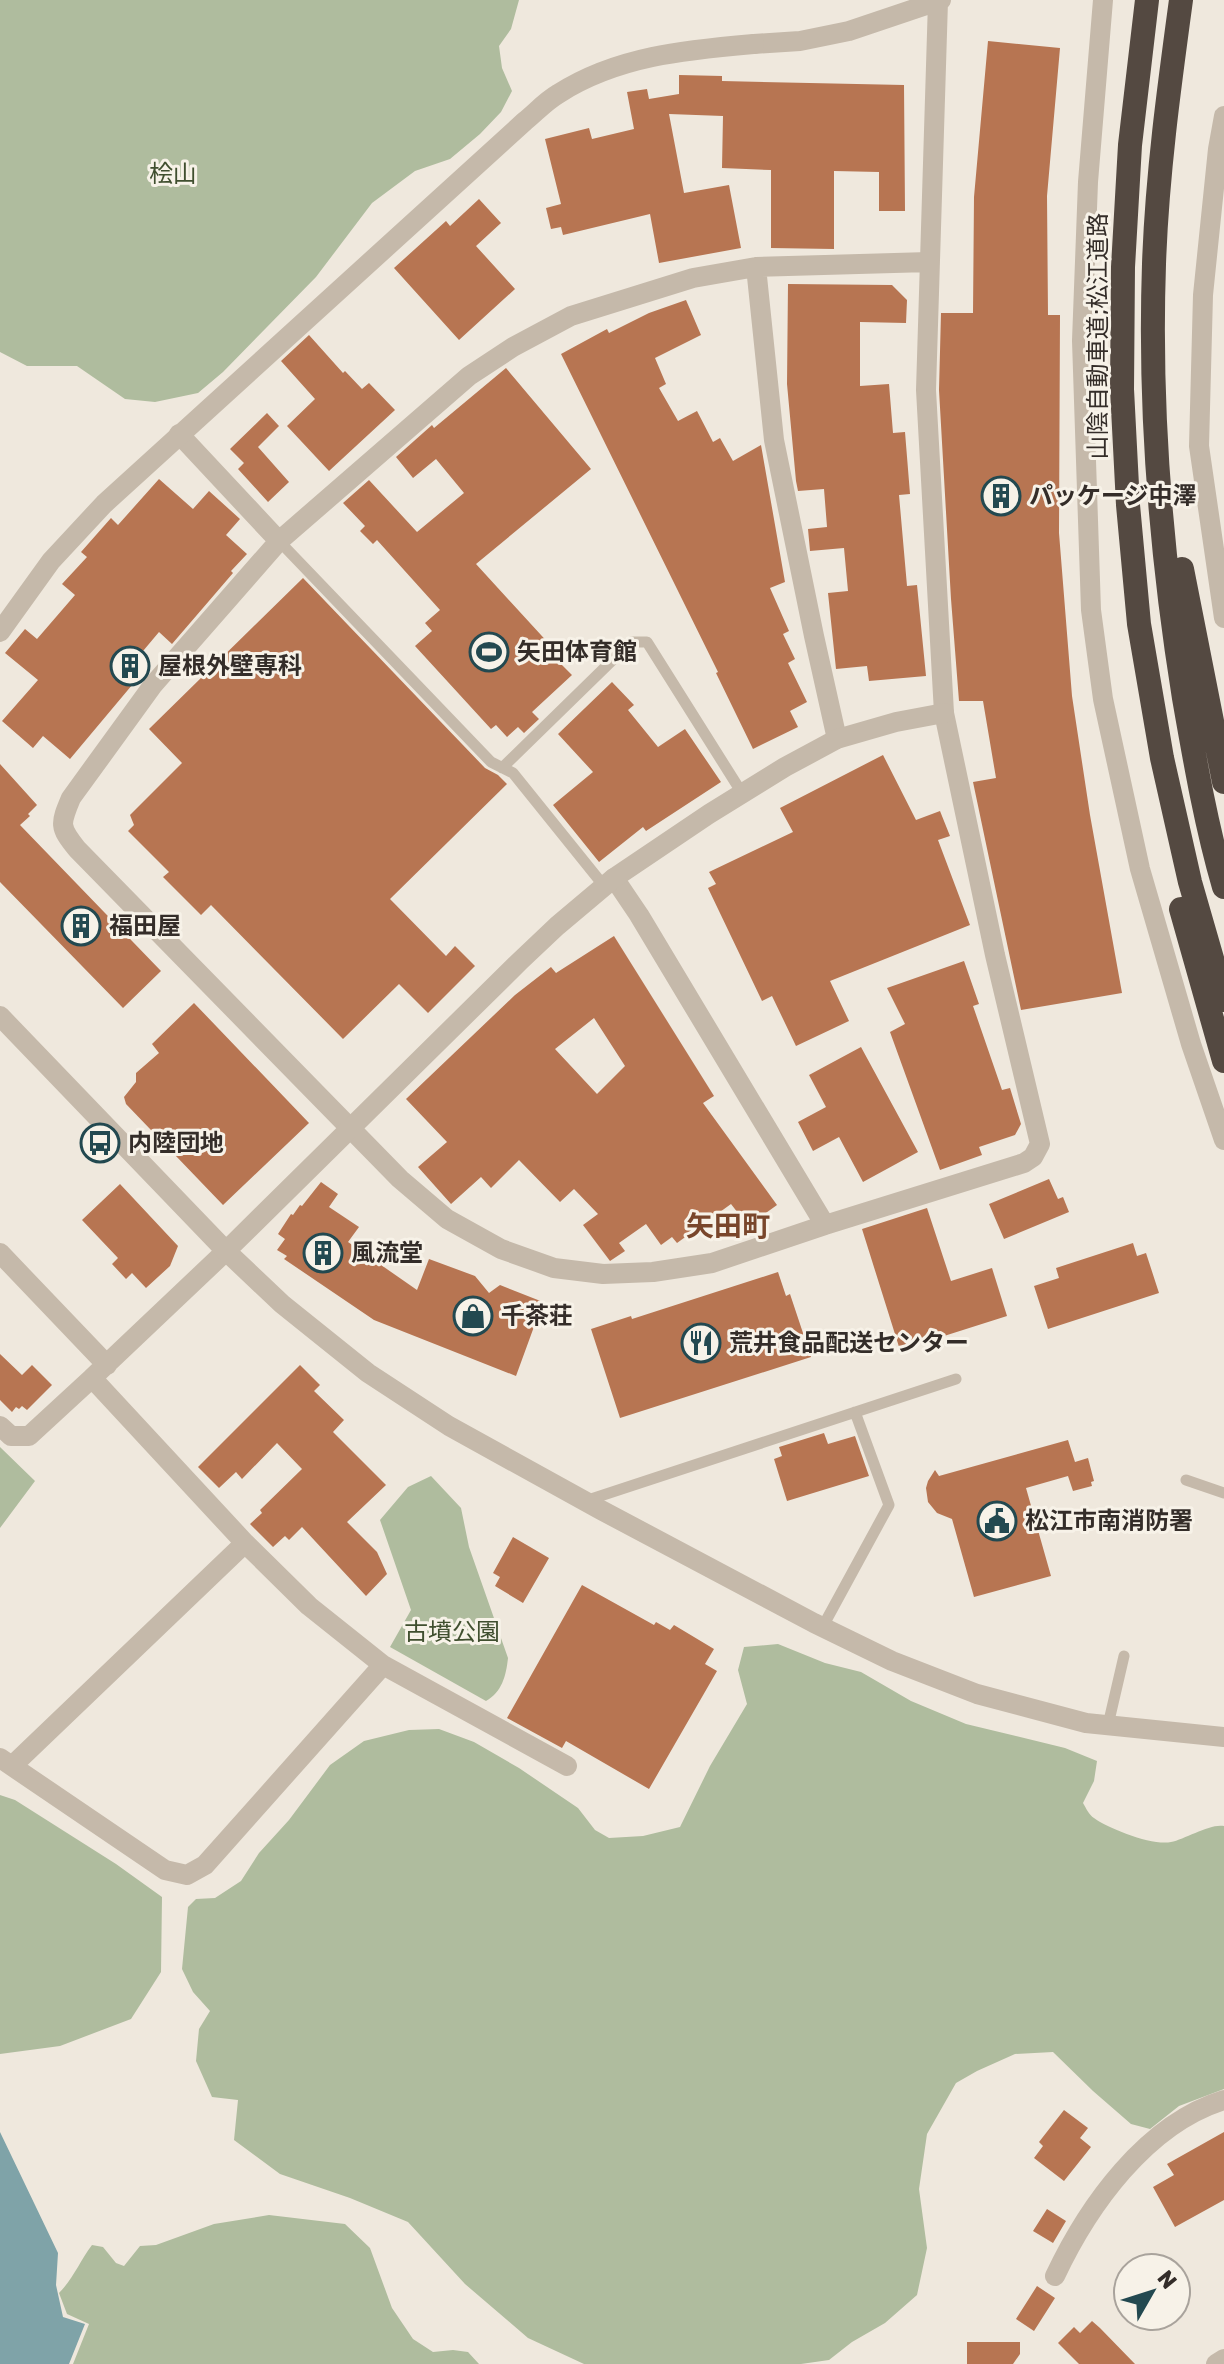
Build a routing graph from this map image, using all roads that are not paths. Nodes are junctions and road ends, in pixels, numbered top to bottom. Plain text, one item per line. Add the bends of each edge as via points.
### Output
1 (939, 0) edge
2 (1103, 0) edge
3 (1135, 0) edge
4 (1147, 0) edge
5 (1181, 0) edge
6 (1224, 116) edge
7 (1130, 145) junction
8 (929, 262) junction
9 (756, 267) junction
10 (1154, 388) junction
11 (179, 434) junction
12 (279, 541) junction
13 (1224, 618) edge
14 (1139, 624) junction
15 (0, 632) edge
16 (944, 713) junction
17 (837, 739) junction
18 (502, 768) junction
19 (1224, 782) edge
20 (742, 793) junction
21 (609, 882) junction
22 (1224, 887) edge
23 (1224, 1000) edge
24 (0, 1016) edge
25 (1224, 1061) edge
26 (349, 1128) junction
27 (1224, 1140) edge
28 (825, 1225) junction
29 (226, 1251) junction
30 (0, 1253) edge
31 (99, 1371) junction
32 (956, 1379) dead end
33 (855, 1412) junction
34 (0, 1426) edge
35 (1186, 1480) dead end
36 (1224, 1493) edge
37 (584, 1501) junction
38 (245, 1543) junction
39 (822, 1628) junction
40 (1124, 1656) dead end
41 (383, 1665) junction
42 (1108, 1725) junction
43 (1224, 1737) edge
44 (6, 1762) edge
45 (567, 1766) dead end
46 (1224, 2100) edge
47 (1055, 2276) dead end
48 (1224, 2359) edge
49 (1216, 2364) edge

1 - 8 street
1 - 11 street via 849,31 800,41 638,59 558,94
2 - 27 street via 1082,341 1091,610 1103,699 1140,869
3 - 7 highway
4 - 7 highway, 山陰自動車道;松江道路
5 - 10 highway via 1160,170
6 - 13 street via 1203,295 1199,446
7 - 14 highway, 山陰自動車道;松江道路 via 1122,389
8 - 9 street
8 - 16 street via 926,390
9 - 12 street via 693,278 571,316 513,347 469,376
9 - 17 street via 774,440
10 - 19 highway via 1186,596
10 - 22 highway via 1172,621 1192,748
11 - 12 street
11 - 15 street via 51,561
12 - 18 lane
12 - 26 street via 153,685 71,798 63,832
14 - 23 highway, 山陰自動車道;松江道路 via 1190,882
14 - 25 highway via 1147,736 1160,819
16 - 17 street
16 - 28 street via 1040,1144 1024,1163
17 - 20 street
18 - 20 lane via 631,642 647,642
18 - 21 lane via 513,773
20 - 21 street
21 - 26 street
21 - 28 street via 639,915
24 - 29 street
26 - 28 street via 447,1219 501,1249 554,1268 603,1274 712,1263
26 - 29 street
29 - 31 street
29 - 37 street via 368,1373 449,1426
30 - 31 street
31 - 34 street via 29,1436 11,1436
31 - 38 street
32 - 33 lane
33 - 37 lane
33 - 39 lane via 889,1505
35 - 36 lane
37 - 39 street
38 - 41 street via 309,1606
38 - 44 street
39 - 42 street via 977,1694
40 - 42 lane
41 - 44 street via 205,1865 187,1875 165,1870
41 - 45 street
42 - 43 street
46 - 47 street via 1165,2129 1138,2152 1071,2241
48 - 49 street

